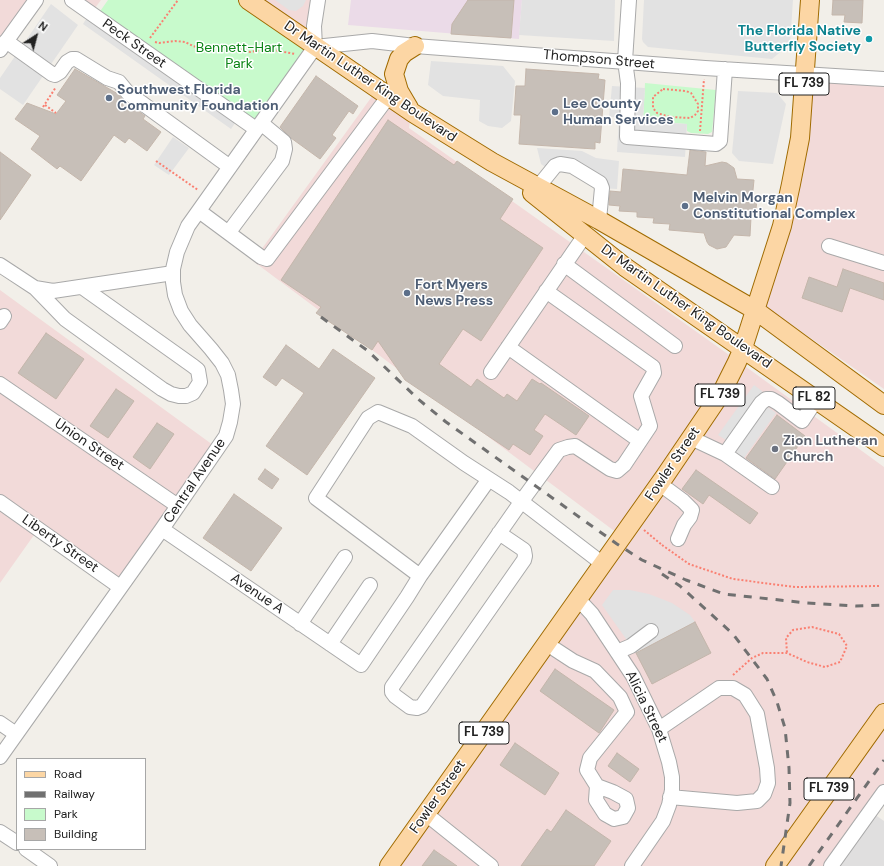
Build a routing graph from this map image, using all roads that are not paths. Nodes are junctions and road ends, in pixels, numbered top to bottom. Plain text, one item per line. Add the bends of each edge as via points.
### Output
1 (36, 0) edge
2 (72, 0) edge
3 (248, 0) edge
4 (318, 0) edge
5 (629, 0) edge
6 (810, 0) edge
7 (3, 46) edge
8 (415, 46) junction
9 (311, 51) junction
10 (625, 61) junction
11 (726, 69) junction
12 (805, 74) junction
13 (884, 79) edge
14 (388, 97) junction
15 (413, 113) junction
16 (259, 126) junction
17 (492, 162) junction
18 (230, 167) junction
19 (538, 187) junction
20 (199, 211) junction
21 (598, 220) junction
22 (229, 232) junction
23 (585, 235) junction
24 (829, 246) dead end
25 (884, 263) edge
26 (564, 264) junction
27 (0, 265) edge
28 (173, 273) junction
29 (708, 283) junction
30 (82, 287) junction
31 (35, 288) junction
32 (546, 291) junction
33 (755, 310) junction
34 (675, 346) dead end
35 (508, 347) junction
36 (743, 348) junction
37 (491, 372) dead end
38 (0, 384) edge
39 (816, 400) junction
40 (884, 405) edge
41 (691, 438) junction
42 (640, 441) junction
43 (884, 447) edge
44 (725, 454) junction
45 (489, 479) junction
46 (660, 484) junction
47 (772, 487) dead end
48 (0, 502) edge
49 (521, 502) junction
50 (178, 506) junction
51 (162, 529) junction
52 (499, 533) junction
53 (678, 539) road end
54 (345, 557) dead end
55 (603, 564) junction
56 (420, 576) junction
57 (370, 585) dead end
58 (120, 587) junction
59 (578, 599) junction
60 (300, 624) junction
61 (651, 632) dead end
62 (330, 644) junction
63 (547, 644) junction
64 (617, 652) junction
65 (647, 704) junction
66 (627, 712) junction
67 (884, 713) edge
68 (0, 723) edge
69 (659, 729) junction
70 (16, 734) junction
71 (0, 757) edge
72 (596, 786) dead end
73 (884, 792) edge
74 (670, 797) junction
75 (426, 814) junction
76 (0, 832) edge
77 (16, 842) edge
78 (27, 850) edge
79 (50, 866) edge
80 (390, 866) edge
81 (490, 866) edge
82 (632, 866) edge
83 (775, 866) edge
84 (831, 866) edge

1 - 7 street
2 - 16 street, Peck Street via 142,50
3 - 9 main road, Dr Martin Luther King Boulevard / FL 82
4 - 9 street
5 - 10 street
6 - 12 main road, Fowler Street / FL 739
7 - 18 street via 55,75 67,62 76,59 106,78 119,82 128,93
8 - 9 street, Thompson Street via 372,41
8 - 10 street, Thompson Street
8 - 15 main road via 399,59 394,74 399,91
9 - 14 main road, Dr Martin Luther King Boulevard / FL 82
9 - 16 street, Central Avenue
10 - 11 street, Thompson Street
10 - 11 street via 628,83 627,137 634,138 716,144 720,140
11 - 12 street, Thompson Street
12 - 13 street, Thompson Street
12 - 33 main road, Fowler Street / FL 739 via 800,138 791,184 782,226
14 - 15 main road, Dr Martin Luther King Boulevard / FL 82
14 - 22 street via 267,259
15 - 17 main road, Dr Martin Luther King Boulevard / FL 82
16 - 18 street, Central Avenue
16 - 22 street, Peck Street via 284,142 282,161
17 - 19 main road, Dr Martin Luther King Boulevard / FL 82
17 - 23 main road, Dr Martin Luther King Boulevard / FL 82
18 - 20 street, Central Avenue
19 - 21 main road, Dr Martin Luther King Boulevard / FL 82
19 - 21 street via 555,166 572,166 600,183 602,188
20 - 22 street
20 - 28 street, Central Avenue via 182,238
21 - 29 main road, Dr Martin Luther King Boulevard / FL 82
23 - 26 street
23 - 29 main road via 591,229 602,230 620,238 687,280
23 - 36 main road, Dr Martin Luther King Boulevard / FL 82 via 625,267
24 - 25 street
26 - 32 street
26 - 34 street
27 - 31 street
28 - 30 street
28 - 50 street, Central Avenue via 175,296 181,311 222,362 228,375 233,404 226,436
29 - 33 main road, Dr Martin Luther King Boulevard / FL 82
30 - 31 street via 53,291
30 - 31 street via 198,370 200,382 193,393 179,396 162,389 65,319
32 - 35 street
32 - 42 street via 653,367 654,373 642,396 650,426
33 - 36 main road, Fowler Street / FL 739
33 - 40 main road, FL 82
35 - 37 street
35 - 42 street
36 - 39 main road, Dr Martin Luther King Boulevard / FL 82
36 - 41 main road, Fowler Street / FL 739 via 722,392
38 - 50 street, Union Street
39 - 43 main road, Dr Martin Luther King Boulevard / FL 82
39 - 44 street via 802,420 778,403 766,399
41 - 44 street
41 - 46 main road, Fowler Street / FL 739
42 - 49 street via 617,471 575,446 560,450
44 - 47 street
45 - 49 street
45 - 56 street
45 - 56 street via 412,426 378,412 368,418 316,498
46 - 53 street via 692,510
46 - 55 main road, Fowler Street / FL 739
48 - 58 street, Liberty Street
49 - 52 street
49 - 55 street
50 - 51 street, Central Avenue
51 - 58 street, Central Avenue
51 - 60 street, Avenue A
52 - 52 street via 392,687 395,696 410,707 422,706 524,560 524,550
54 - 60 street
55 - 59 main road, Fowler Street / FL 739
56 - 62 street, Avenue A via 361,665
57 - 62 street
58 - 70 street, Central Avenue
59 - 63 main road, Fowler Street / FL 739
59 - 64 street, Alicia Street via 592,614
60 - 62 street, Avenue A
61 - 64 street
63 - 66 street via 573,661 595,671 620,697
63 - 75 main road, Fowler Street / FL 739
64 - 65 street, Alicia Street
65 - 66 street
65 - 69 street, Alicia Street
66 - 72 street via 590,758 587,770
67 - 83 main road, FL 739
68 - 70 street
69 - 74 street, Alicia Street via 672,777
69 - 74 street via 719,688 733,688 745,695 756,714 767,768 768,783 764,794 757,801 737,803
70 - 71 street, Central Avenue
73 - 84 street
74 - 82 street, Alicia Street via 663,821
75 - 80 main road, Fowler Street / FL 739
75 - 81 street
76 - 77 street
78 - 79 street

